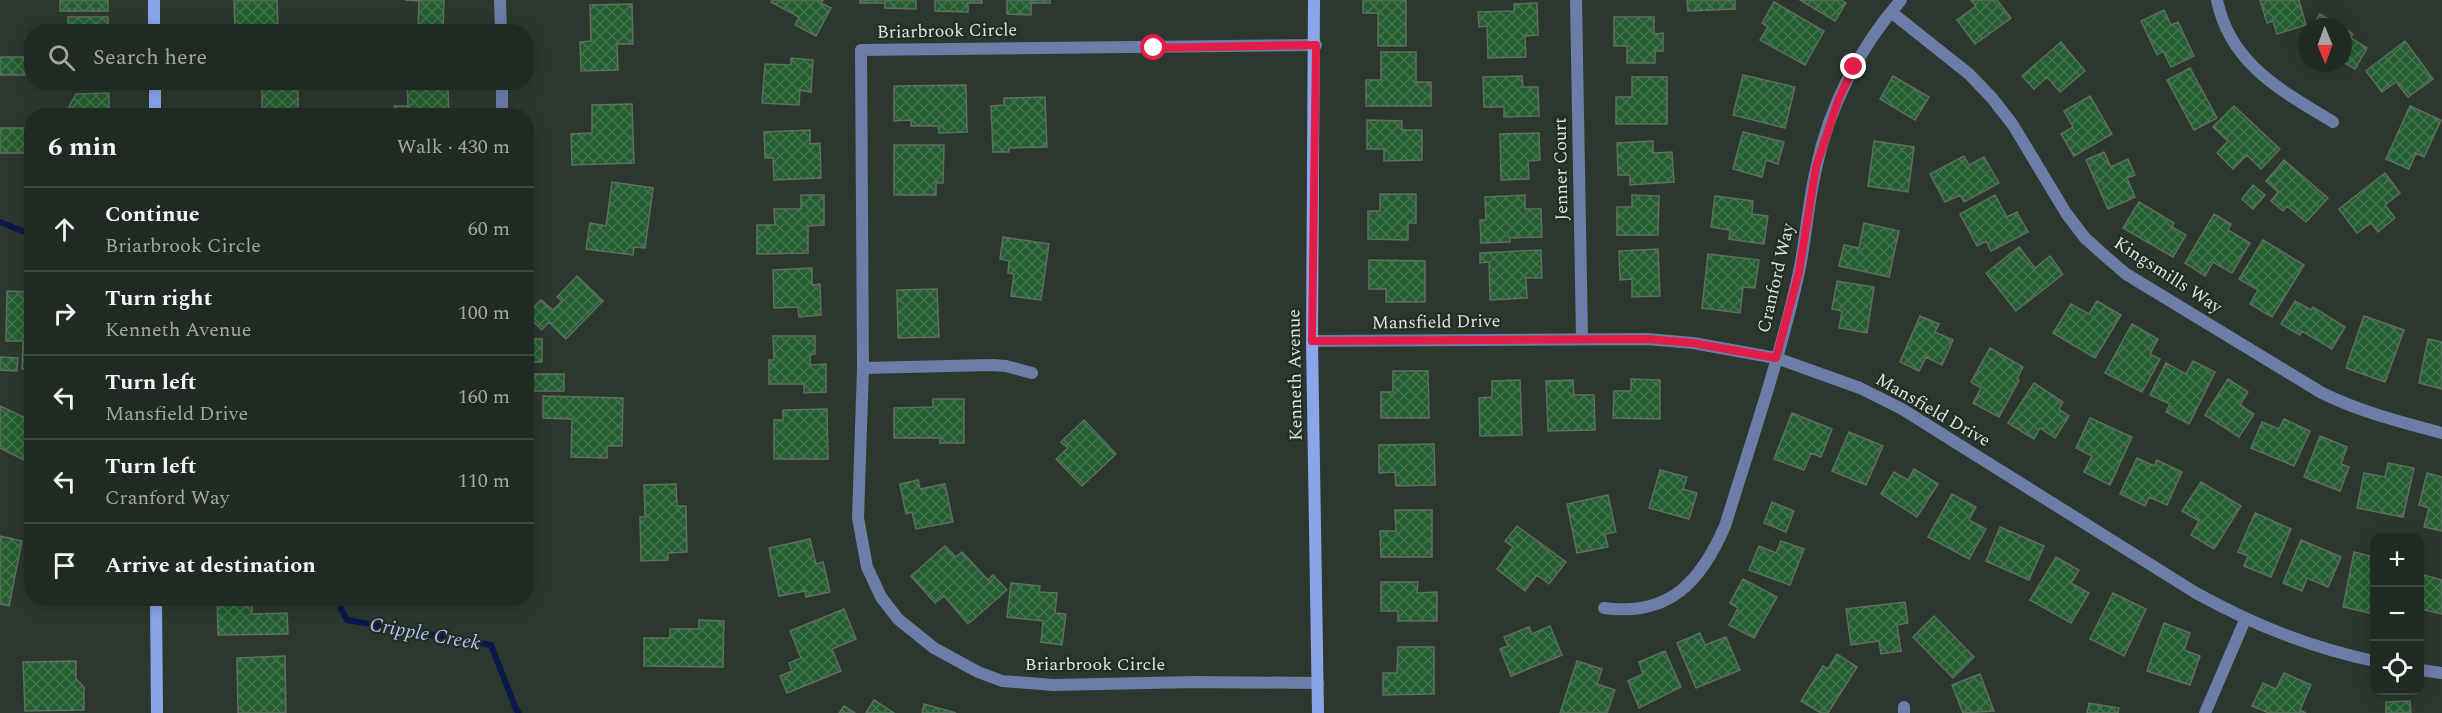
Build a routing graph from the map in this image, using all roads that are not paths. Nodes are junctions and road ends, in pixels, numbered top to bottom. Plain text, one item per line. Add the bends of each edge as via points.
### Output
1 (154, 0) edge
2 (500, 0) edge
3 (1314, 0) edge
4 (1576, 0) edge
5 (1901, 0) edge
6 (2217, 0) edge
7 (1891, 12) junction
8 (154, 24) edge
9 (501, 24) edge
10 (1316, 45) junction
11 (155, 90) edge
12 (501, 90) edge
13 (155, 108) edge
14 (502, 108) edge
15 (2333, 122) dead end
16 (1582, 338) junction
17 (1312, 341) junction
18 (1776, 358) junction
19 (863, 368) junction
20 (1032, 373) dead end
21 (2442, 433) edge
22 (156, 606) edge
23 (1604, 608) dead end
24 (2245, 620) junction
25 (2370, 660) edge
26 (2424, 671) edge
27 (2442, 673) edge
28 (1318, 683) junction
29 (157, 713) edge
30 (1318, 713) edge
31 (2205, 713) edge

1 - 8 main road
2 - 9 street
3 - 10 main road, Kenneth Avenue
4 - 16 street, Jenner Court
5 - 7 street, Cranford Way
6 - 15 street via 2232,38 2259,74
7 - 18 street, Cranford Way via 1854,67 1827,132 1816,167 1799,272
7 - 21 street, Kingsmills Way via 1969,74 1992,98 2085,238 2127,274 2322,393 2380,417
10 - 17 main road, Kenneth Avenue
10 - 19 street, Briarbrook Circle via 861,50
11 - 13 main road
12 - 14 street
16 - 17 street, Mansfield Drive
16 - 18 street, Mansfield Drive via 1693,343
17 - 28 main road, Kenneth Avenue
18 - 23 street, Cranford Way via 1725,526 1710,558 1685,588 1661,603 1633,610
18 - 24 street, Mansfield Drive via 1832,376 1902,409
19 - 20 street via 992,365
19 - 28 street, Briarbrook Circle via 858,518 867,567 881,597 918,637 978,672 1002,681 1053,685
22 - 29 main road
24 - 25 street, Mansfield Drive via 2285,637
24 - 31 street
26 - 27 street
28 - 30 main road, Kenneth Avenue

